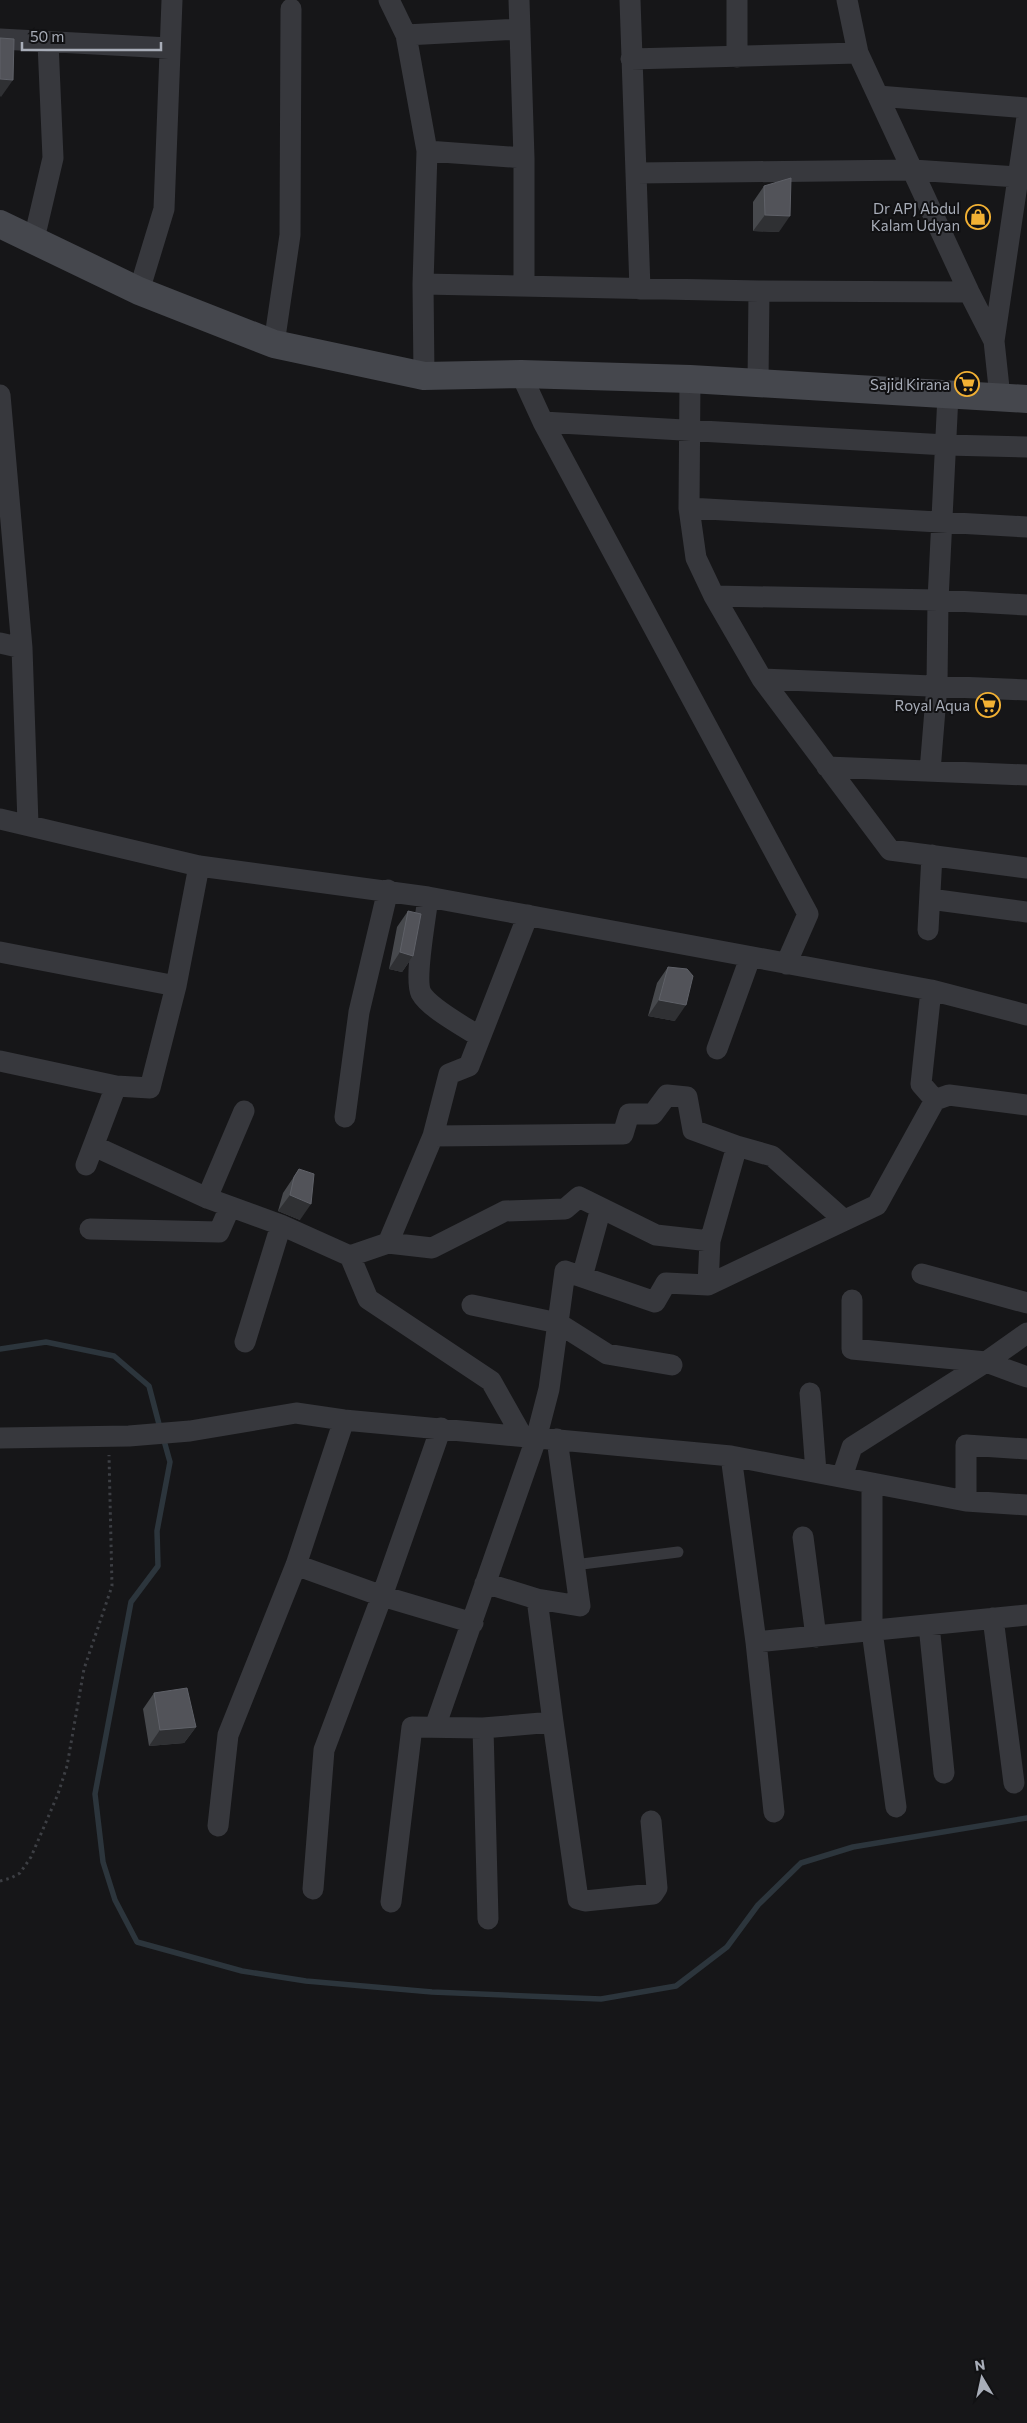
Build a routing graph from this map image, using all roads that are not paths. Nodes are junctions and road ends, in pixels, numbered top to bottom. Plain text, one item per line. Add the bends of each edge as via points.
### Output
1 (172, 0) edge
2 (389, 0) edge
3 (518, 0) edge
4 (630, 0) edge
5 (737, 0) edge
6 (846, 0) edge
7 (291, 9) dead end
8 (520, 29) junction
9 (406, 35) junction
10 (0, 39) edge
11 (48, 43) junction
12 (170, 48) junction
13 (858, 54) junction
14 (737, 57) junction
15 (631, 59) junction
16 (878, 96) junction
17 (1027, 108) edge
18 (1027, 117) edge
19 (428, 151) junction
20 (524, 158) junction
21 (913, 170) junction
22 (637, 173) junction
23 (1018, 177) junction
24 (0, 224) edge
25 (1019, 227) edge
26 (34, 239) junction
27 (424, 284) junction
28 (524, 286) junction
29 (640, 289) junction
30 (139, 291) junction
31 (759, 292) junction
32 (969, 292) junction
33 (994, 341) junction
34 (274, 344) junction
35 (521, 374) junction
36 (424, 376) junction
37 (690, 379) junction
38 (758, 383) junction
39 (0, 395) edge
40 (948, 396) junction
41 (1000, 397) junction
42 (1027, 399) edge
43 (544, 422) junction
44 (690, 431) junction
45 (946, 445) junction
46 (1027, 447) edge
47 (689, 508) junction
48 (943, 522) junction
49 (1027, 527) edge
50 (714, 596) junction
51 (938, 600) junction
52 (1027, 605) edge
53 (0, 644) edge
54 (22, 648) junction
55 (762, 679) junction
56 (937, 685) junction
57 (1027, 690) edge
58 (827, 767) junction
59 (930, 771) junction
60 (1027, 775) edge
61 (0, 819) edge
62 (28, 824) junction
63 (932, 855) junction
64 (199, 866) junction
65 (1027, 868) edge
66 (388, 890) junction
67 (428, 897) junction
68 (930, 899) junction
69 (1027, 912) edge
70 (528, 915) junction
71 (928, 930) dead end
72 (0, 952) edge
73 (750, 958) junction
74 (786, 964) junction
75 (176, 986) junction
76 (931, 990) junction
77 (1027, 1015) edge
78 (480, 1037) junction
79 (717, 1049) dead end
80 (0, 1061) edge
81 (116, 1086) junction
82 (936, 1100) junction
83 (1027, 1106) edge
84 (244, 1111) dead end
85 (345, 1117) dead end
86 (432, 1136) junction
87 (737, 1146) junction
88 (207, 1198) junction
89 (230, 1207) junction
90 (601, 1208) junction
91 (844, 1220) junction
92 (280, 1225) junction
93 (90, 1229) dead end
94 (388, 1242) junction
95 (710, 1242) junction
96 (350, 1256) junction
97 (922, 1274) dead end
98 (582, 1277) junction
99 (708, 1285) junction
100 (852, 1300) dead end
101 (1027, 1303) edge
102 (472, 1305) dead end
103 (558, 1323) junction
104 (1027, 1333) edge
105 (245, 1342) dead end
106 (986, 1362) junction
107 (672, 1365) dead end
108 (1027, 1377) edge
109 (810, 1393) dead end
110 (344, 1420) junction
111 (441, 1428) junction
112 (0, 1438) edge
113 (538, 1438) junction
114 (1027, 1449) edge
115 (731, 1456) junction
116 (816, 1472) junction
117 (842, 1477) junction
118 (872, 1484) junction
119 (966, 1501) junction
120 (1027, 1505) edge
121 (803, 1537) dead end
122 (678, 1552) dead end
123 (296, 1565) junction
124 (574, 1565) junction
125 (485, 1583) junction
126 (382, 1596) junction
127 (537, 1599) junction
128 (1027, 1615) edge
129 (993, 1618) junction
130 (473, 1623) junction
131 (929, 1625) junction
132 (872, 1631) junction
133 (816, 1636) junction
134 (756, 1642) junction
135 (553, 1722) junction
136 (435, 1727) junction
137 (483, 1728) junction
138 (944, 1774) dead end
139 (1014, 1783) dead end
140 (896, 1807) dead end
141 (774, 1812) dead end
142 (651, 1821) dead end
143 (218, 1826) dead end
144 (313, 1889) dead end
145 (391, 1902) dead end
146 (488, 1919) dead end

1 - 12 street
2 - 9 street
3 - 8 street
4 - 15 street
5 - 14 street
6 - 13 street
7 - 34 street via 290,235
8 - 9 street
8 - 20 street
9 - 19 street
10 - 11 street
11 - 12 street
11 - 26 street via 53,158
12 - 30 street via 164,209
13 - 14 street
13 - 16 street
14 - 15 street
15 - 22 street
16 - 17 street
16 - 21 street
18 - 23 street
19 - 20 street
19 - 27 street
20 - 28 street
21 - 22 street
21 - 23 street
21 - 32 street
22 - 29 street
23 - 25 street
24 - 26 main road
25 - 33 street
26 - 30 main road
27 - 28 street
27 - 36 street
28 - 29 street
29 - 31 street
30 - 34 main road
31 - 32 street
31 - 38 street
32 - 33 street
33 - 41 street
34 - 36 main road
35 - 36 main road
35 - 37 main road
35 - 43 street
37 - 38 main road
37 - 44 street
38 - 40 main road
39 - 54 street
40 - 41 main road
40 - 45 street
41 - 42 main road
43 - 44 street
43 - 74 street via 808,914
44 - 45 street
44 - 47 street
45 - 46 street
45 - 48 street
47 - 48 street
47 - 50 street via 696,558
48 - 49 street
48 - 51 street
50 - 51 street
50 - 55 street
51 - 52 street
51 - 56 street
53 - 54 street
54 - 62 street
55 - 56 street
55 - 58 street
56 - 57 street
56 - 59 street
58 - 59 street
58 - 63 street via 890,850
59 - 60 street
61 - 62 street
62 - 64 street
63 - 65 street
63 - 68 street
64 - 66 street
64 - 75 street
66 - 67 street
66 - 85 street via 359,1012
67 - 70 street
67 - 78 street via 418,980 422,994 430,1004
68 - 69 street
68 - 71 street
70 - 73 street
70 - 78 street
72 - 75 street
73 - 74 street
73 - 79 street
74 - 76 street
75 - 81 street via 150,1088
76 - 77 street
76 - 82 street via 921,1084
78 - 86 street via 469,1066 449,1074
80 - 81 street
81 - 88 street via 90,1155
82 - 83 street via 949,1095
82 - 91 street via 877,1205
84 - 88 street
86 - 87 street via 623,1134 629,1114 653,1114 668,1095 687,1097 693,1130
86 - 94 street
87 - 91 street via 772,1156
87 - 95 street
88 - 89 street
89 - 92 street
89 - 93 street via 218,1232
90 - 94 street via 579,1197 565,1209 505,1211 432,1248
90 - 95 street via 656,1235
90 - 98 street
91 - 99 street
92 - 96 street
92 - 105 street
94 - 96 street
95 - 99 street
96 - 113 street via 368,1299 491,1381
97 - 101 street
98 - 99 street via 655,1302 666,1283
98 - 103 street via 565,1271
100 - 106 street via 852,1349
102 - 103 street
103 - 107 street via 607,1354
103 - 113 street via 549,1390
104 - 106 street
106 - 108 street
106 - 117 street via 852,1447
109 - 116 street
110 - 111 street
110 - 112 street via 296,1413 183,1432
110 - 123 street
111 - 113 street
111 - 126 street
113 - 115 street
113 - 124 street
113 - 125 street
114 - 119 street via 966,1445
115 - 116 street
115 - 134 street
116 - 117 street
117 - 118 street
118 - 119 street
118 - 132 street
119 - 120 street
121 - 133 street
122 - 124 lane
123 - 126 street
123 - 143 street via 228,1735
124 - 127 street via 580,1606
125 - 127 street
125 - 130 street
126 - 130 street
126 - 144 street via 324,1750
127 - 135 street
128 - 129 street
129 - 131 street
129 - 139 street
130 - 136 street
131 - 132 street
131 - 138 street
132 - 133 street
132 - 140 street
133 - 134 street
134 - 141 street
135 - 137 street
135 - 142 street via 578,1899 653,1894 657,1888
136 - 137 street
136 - 145 street via 412,1727
137 - 146 street

